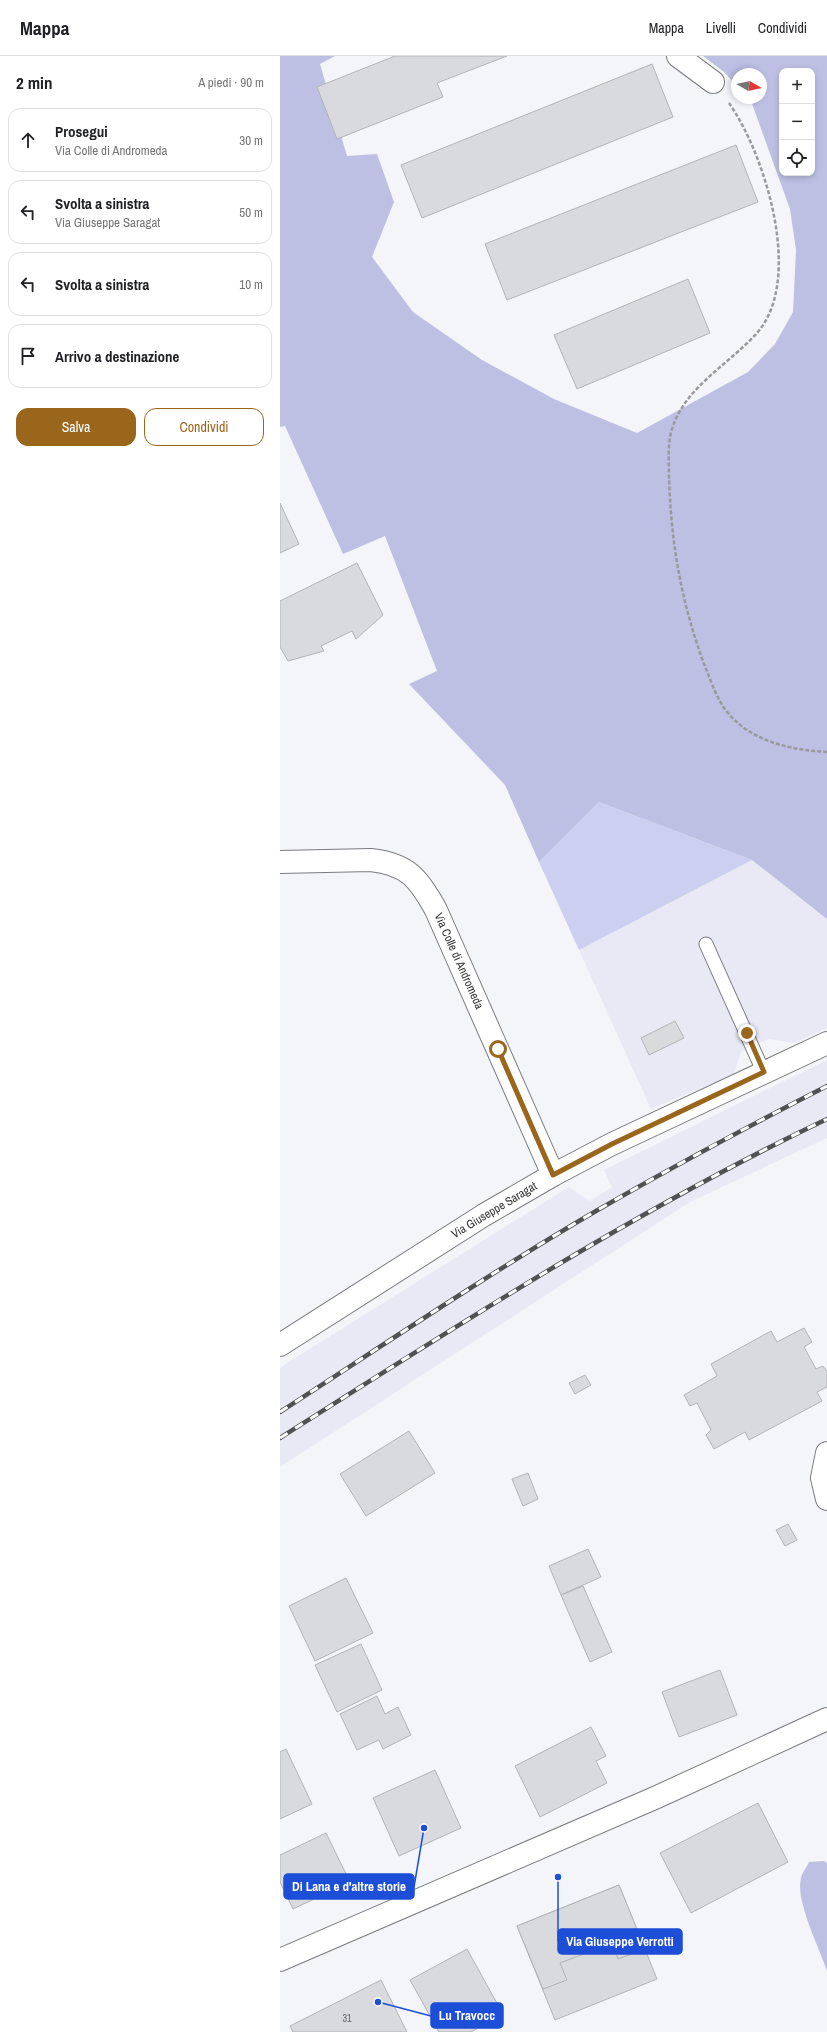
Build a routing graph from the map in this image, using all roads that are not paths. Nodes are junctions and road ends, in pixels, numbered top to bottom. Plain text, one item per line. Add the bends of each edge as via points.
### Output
1 (678, 56) edge
2 (713, 82) road end
3 (280, 862) edge
4 (706, 944) dead end
5 (827, 1043) edge
6 (764, 1072) junction
7 (553, 1175) junction
8 (280, 1345) edge
9 (827, 1453) edge
10 (827, 1498) edge
11 (827, 1719) edge
12 (280, 1960) edge

1 - 2 street
3 - 7 street, Via Colle di Andromeda via 383,861 405,869 421,884 436,910
4 - 6 lane
5 - 6 street, Via Giuseppe Saragat
6 - 7 street, Via Giuseppe Saragat
7 - 8 street, Via Giuseppe Saragat via 484,1215
9 - 10 street via 822,1478
11 - 12 street via 657,1797

